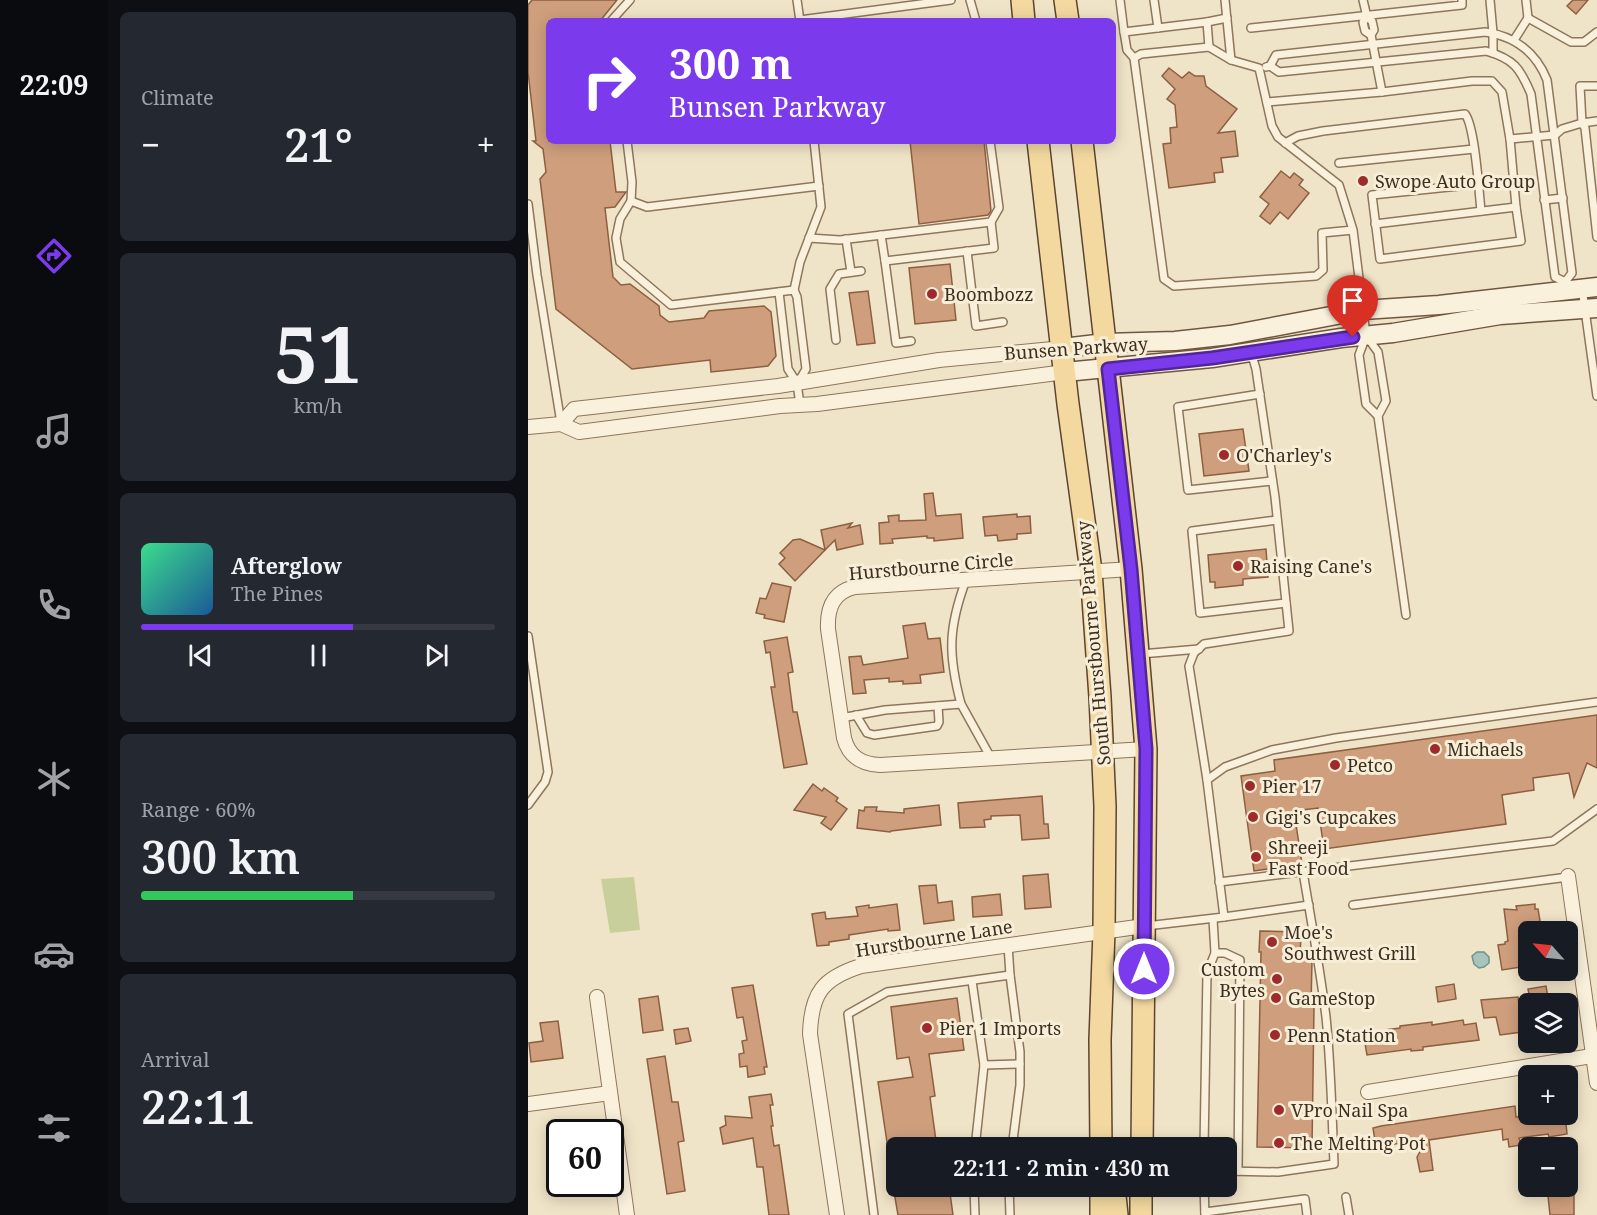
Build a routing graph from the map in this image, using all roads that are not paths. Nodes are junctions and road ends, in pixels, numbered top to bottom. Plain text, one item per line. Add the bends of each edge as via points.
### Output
1 (630, 0) edge
2 (797, 0) edge
3 (951, 0) edge
4 (970, 0) edge
5 (1022, 0) edge
6 (1065, 0) edge
7 (1120, 0) edge
8 (1154, 0) edge
9 (1225, 0) edge
10 (1363, 0) edge
11 (1462, 0) edge
12 (1490, 0) edge
13 (1526, 0) edge
14 (1366, 16) junction
15 (614, 18) edge
16 (800, 18) edge
17 (822, 18) edge
18 (975, 18) edge
19 (1024, 18) edge
20 (1068, 18) edge
21 (1227, 18) junction
22 (1528, 18) junction
23 (1207, 22) junction
24 (1158, 28) junction
25 (1251, 28) dead end
26 (1124, 32) junction
27 (1597, 32) edge
28 (1493, 33) junction
29 (1514, 40) junction
30 (1372, 43) junction
31 (1209, 47) junction
32 (1493, 53) junction
33 (1134, 58) junction
34 (1231, 60) junction
35 (1377, 62) junction
36 (1270, 66) junction
37 (1259, 68) junction
38 (1597, 86) edge
39 (1382, 92) junction
40 (1267, 102) junction
41 (1597, 122) edge
42 (1582, 123) junction
43 (1555, 135) junction
44 (1537, 138) junction
45 (1510, 139) junction
46 (1285, 142) junction
47 (627, 144) edge
48 (814, 144) edge
49 (990, 144) edge
50 (1038, 144) edge
51 (1082, 144) edge
52 (1474, 150) junction
53 (1340, 163) dead end
54 (1478, 184) junction
55 (819, 186) junction
56 (1563, 198) junction
57 (1544, 200) junction
58 (631, 201) junction
59 (528, 204) edge
60 (1516, 207) junction
61 (1481, 211) junction
62 (991, 222) junction
63 (1375, 224) junction
64 (1353, 230) junction
65 (881, 235) junction
66 (1597, 237) edge
67 (809, 238) junction
68 (846, 239) junction
69 (967, 251) junction
70 (885, 261) junction
71 (861, 270) dead end
72 (851, 272) junction
73 (1577, 287) edge
74 (794, 290) junction
75 (779, 292) junction
76 (1591, 309) edge
77 (1363, 310) junction
78 (1003, 322) dead end
79 (1366, 336) junction
80 (836, 340) dead end
81 (911, 341) dead end
82 (1105, 343) junction
83 (1594, 347) edge
84 (1063, 348) junction
85 (1251, 352) junction
86 (1108, 369) junction
87 (1065, 372) junction
88 (797, 383) junction
89 (1260, 394) junction
90 (1597, 396) edge
91 (800, 405) junction
92 (1378, 416) junction
93 (561, 423) junction
94 (528, 427) edge
95 (1272, 481) junction
96 (1277, 520) junction
97 (1131, 569) junction
98 (1091, 572) junction
99 (966, 580) junction
100 (1286, 603) junction
101 (1406, 615) dead end
102 (528, 636) edge
103 (1199, 649) junction
104 (1138, 654) junction
105 (1597, 702) edge
106 (961, 704) junction
107 (938, 706) junction
108 (856, 715) junction
109 (841, 718) junction
110 (1146, 749) junction
111 (1103, 752) junction
112 (991, 758) junction
113 (1207, 780) junction
114 (528, 805) edge
115 (1597, 809) edge
116 (1304, 872) junction
117 (1568, 876) joint
118 (1219, 882) junction
119 (1309, 905) junction
120 (1353, 905) dead end
121 (1224, 917) junction
122 (1213, 919) junction
123 (1144, 926) junction
124 (1104, 931) junction
125 (1008, 945) junction
126 (1215, 953) junction
127 (1010, 975) junction
128 (972, 981) junction
129 (597, 997) dead end
130 (1592, 1056) junction
131 (1020, 1064) junction
132 (984, 1065) junction
133 (1101, 1080) junction
134 (1597, 1083) edge
135 (1368, 1092) dead end
136 (610, 1093) junction
137 (528, 1104) edge
138 (976, 1137) edge
139 (1013, 1137) edge
140 (1101, 1137) edge
141 (1108, 1137) edge
142 (1142, 1137) edge
143 (1204, 1137) edge
144 (1238, 1171) joint
145 (974, 1197) edge
146 (1009, 1197) edge
147 (1101, 1197) edge
148 (1115, 1197) edge
149 (1142, 1197) edge
150 (1204, 1197) edge
151 (1346, 1197) dead end
152 (1205, 1214) edge
153 (627, 1215) edge
154 (837, 1215) edge
155 (874, 1215) edge
156 (975, 1215) edge
157 (1010, 1215) edge
158 (1101, 1215) edge
159 (1117, 1215) edge
160 (1141, 1215) edge
161 (1307, 1215) edge
162 (1349, 1215) edge

1 - 15 lane
2 - 16 lane
3 - 17 lane
4 - 18 lane
5 - 19 main road
6 - 20 main road
7 - 26 lane
8 - 24 lane
9 - 21 lane
10 - 14 lane
11 - 14 lane via 1462,5
12 - 28 lane
13 - 22 lane
14 - 25 lane
14 - 30 lane via 1372,21
21 - 23 lane
21 - 34 lane
22 - 27 lane via 1571,42 1584,42
22 - 29 lane
23 - 24 lane
23 - 31 lane
24 - 26 lane
26 - 33 lane via 1127,50
28 - 29 lane
28 - 30 lane
28 - 32 lane
29 - 43 lane via 1542,67
30 - 35 lane
30 - 36 lane via 1276,55
31 - 33 lane
31 - 34 lane
32 - 35 lane
32 - 44 lane via 1511,60 1522,73 1531,94
33 - 64 lane via 1164,279 1174,286 1316,276 1323,270 1322,233
34 - 37 lane
35 - 36 lane via 1279,72
35 - 39 lane
36 - 37 lane
37 - 40 lane
38 - 42 lane via 1580,86
39 - 40 lane
39 - 45 lane via 1492,81 1503,92
40 - 46 lane via 1272,126
41 - 42 lane
42 - 43 lane
42 - 66 lane
43 - 44 lane
43 - 56 lane
44 - 45 lane
44 - 57 lane
45 - 60 lane
46 - 52 lane via 1315,133 1465,114
46 - 64 lane via 1339,185
47 - 58 lane
48 - 55 lane
49 - 62 lane via 999,208
50 - 84 main road, South Hurstbourne Parkway
51 - 82 main road
52 - 53 lane
52 - 54 lane
54 - 61 lane
54 - 63 lane via 1372,195
55 - 58 lane via 647,207
55 - 67 lane via 821,207
56 - 57 lane
56 - 73 lane
57 - 73 lane via 1555,278
58 - 75 lane via 620,219 616,238 620,262 671,305
59 - 93 lane
60 - 61 lane
60 - 63 lane via 1521,241 1380,259
61 - 63 lane
62 - 65 lane
62 - 69 lane via 994,248
64 - 77 lane
65 - 68 lane
65 - 70 lane
67 - 68 lane
67 - 74 lane
68 - 72 lane
69 - 70 lane
69 - 78 lane via 976,326
70 - 81 lane via 896,343
71 - 72 lane
72 - 80 lane via 839,274 830,290
73 - 76 lane
73 - 77 street, Bunsen Parkway via 1439,305
74 - 75 lane
74 - 88 lane via 806,369
75 - 88 lane via 788,369
76 - 79 street, Bunsen Parkway via 1500,315
76 - 83 lane
77 - 79 lane
77 - 82 street, Bunsen Parkway via 1230,335
79 - 85 street, Bunsen Parkway
79 - 92 lane via 1377,352 1386,401
79 - 92 lane via 1359,355 1361,375 1366,404
82 - 84 street, Bunsen Parkway
82 - 86 main road
83 - 90 lane
84 - 87 main road, South Hurstbourne Parkway
84 - 88 street, Bunsen Parkway via 939,360
85 - 86 street, Bunsen Parkway
85 - 89 lane
86 - 87 street, Bunsen Parkway
86 - 97 main road
87 - 91 street, Bunsen Parkway
87 - 98 main road, South Hurstbourne Parkway
88 - 91 lane
88 - 93 street, Bunsen Parkway via 574,409
89 - 95 lane
89 - 95 lane via 1178,407 1188,490
91 - 93 street, Bunsen Parkway via 579,432
92 - 101 lane
93 - 94 street, Bunsen Parkway
95 - 96 lane
96 - 100 lane
96 - 100 lane via 1192,531 1200,613
97 - 98 street, Hurstbourne Circle
97 - 104 main road
98 - 99 street, Hurstbourne Circle
98 - 111 main road, South Hurstbourne Parkway
99 - 106 lane via 957,604 951,659
99 - 109 street, Hurstbourne Circle via 855,587 836,596 827,616
100 - 103 lane via 1289,631 1204,644
102 - 114 lane via 548,772
103 - 104 lane
103 - 113 lane via 1189,666
104 - 110 main road
105 - 113 lane via 1272,750 1225,767
106 - 107 lane
106 - 112 lane
107 - 108 lane
107 - 108 lane via 937,726 874,735 867,732
108 - 109 lane
109 - 112 street, Hurstbourne Circle via 850,753 869,765
110 - 111 street, Hurstbourne Circle
110 - 123 main road
111 - 112 street, Hurstbourne Circle
111 - 124 main road, South Hurstbourne Parkway
113 - 118 lane
115 - 116 lane via 1553,841
116 - 118 lane
116 - 119 lane
117 - 120 lane
117 - 130 street
118 - 121 lane
119 - 121 lane
119 - 144 lane via 1326,1018 1334,1164 1278,1172
121 - 122 lane
122 - 123 lane
122 - 126 lane
123 - 124 street, Hurstbourne Lane
123 - 142 main road
124 - 125 street, Hurstbourne Lane
124 - 133 main road, South Hurstbourne Parkway
125 - 127 lane
125 - 154 street, Hurstbourne Lane via 861,966 842,972 822,988 810,1015 810,1034
126 - 143 lane via 1207,973
126 - 144 lane via 1240,960
127 - 128 lane
127 - 131 lane
128 - 132 lane
128 - 155 lane via 887,992 848,1014
129 - 136 street
130 - 134 street
130 - 135 street
131 - 132 lane
131 - 139 lane
132 - 138 lane
133 - 140 main road, South Hurstbourne Parkway
133 - 141 main road
136 - 137 street
136 - 153 street
145 - 156 lane
146 - 157 lane
147 - 158 main road
148 - 159 main road
149 - 160 main road
150 - 152 lane
151 - 162 lane
152 - 161 lane via 1305,1199

